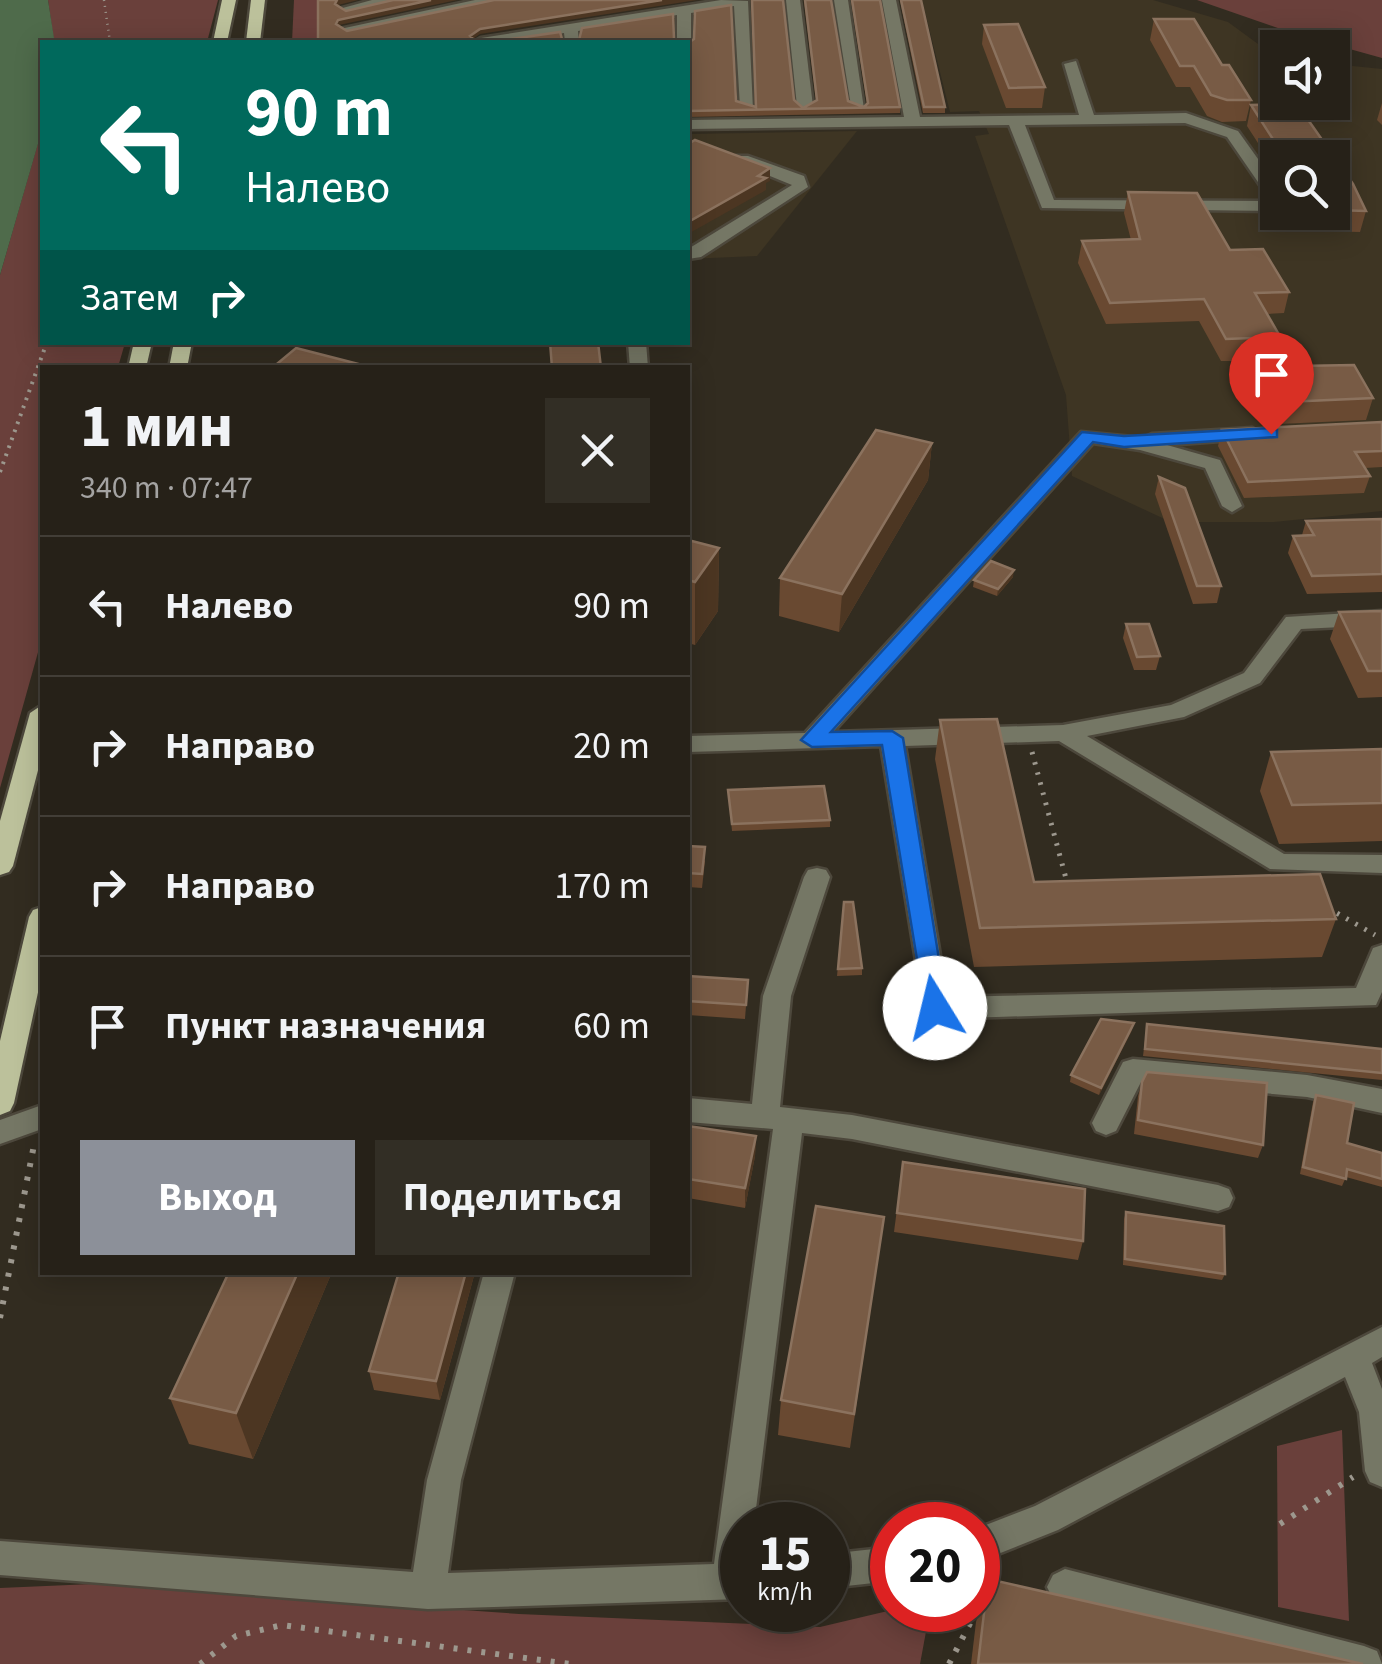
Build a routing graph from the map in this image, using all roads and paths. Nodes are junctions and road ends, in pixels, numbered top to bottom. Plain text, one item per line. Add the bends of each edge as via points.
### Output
1 (104, 0) edge
2 (229, 0) edge
3 (258, 0) edge
4 (394, 0) edge
5 (496, 0) edge
6 (740, 0) edge
7 (793, 0) edge
8 (841, 0) edge
9 (890, 0) edge
10 (346, 5) edge
11 (684, 10) junction
12 (571, 35) edge
13 (348, 36) edge
14 (522, 39) edge
15 (110, 40) edge
16 (220, 40) edge
17 (252, 40) edge
18 (684, 40) edge
19 (1071, 64) dead end
20 (805, 106) junction
21 (859, 106) junction
22 (748, 107) junction
23 (690, 108) edge
24 (912, 114) junction
25 (1088, 119) junction
26 (1015, 120) junction
27 (690, 136) edge
28 (728, 154) edge
29 (1260, 175) edge
30 (1260, 203) edge
31 (690, 254) edge
32 (46, 345) edge
33 (1271, 434) edge
34 (1124, 442) junction
35 (0, 472) edge
36 (1232, 506) dead end
37 (1382, 618) edge
38 (40, 720) edge
39 (1064, 733) junction
40 (1027, 734) junction
41 (892, 738) junction
42 (812, 740) junction
43 (690, 744) edge
44 (1382, 864) edge
45 (0, 866) edge
46 (818, 877) dead end
47 (1087, 886) edge
48 (1321, 904) edge
49 (40, 926) edge
50 (1382, 939) edge
51 (1382, 954) edge
52 (1382, 1101) edge
53 (0, 1103) edge
54 (690, 1110) edge
55 (40, 1118) edge
56 (777, 1118) junction
57 (1106, 1123) dead end
58 (0, 1132) edge
59 (1218, 1198) dead end
60 (499, 1275) edge
61 (0, 1318) edge
62 (1368, 1349) edge
63 (1381, 1465) edge
64 (743, 1502) edge
65 (1280, 1524) dead end
66 (1000, 1536) edge
67 (0, 1558) edge
68 (720, 1582) edge
69 (1065, 1587) dead end
70 (428, 1591) junction
71 (966, 1632) edge
72 (200, 1664) edge
73 (570, 1664) edge
74 (949, 1664) edge
75 (1364, 1664) edge

1 - 15 path
2 - 16 main road
3 - 17 main road
4 - 10 lane
5 - 13 lane
6 - 11 lane
6 - 22 lane
7 - 20 lane
8 - 21 lane
9 - 24 lane
10 - 13 lane
11 - 12 lane
11 - 18 lane
12 - 14 lane
19 - 25 lane
20 - 21 lane
20 - 22 lane
21 - 24 lane
22 - 23 lane
24 - 26 lane
24 - 27 lane
25 - 26 lane
25 - 29 lane via 1186,118 1233,134
26 - 30 lane via 1048,205
28 - 31 lane via 798,179 800,186
32 - 35 path
33 - 34 lane
34 - 36 lane via 1213,464
34 - 42 lane via 1088,436
37 - 39 lane via 1294,622 1252,678 1176,712
38 - 45 main road
39 - 40 lane
39 - 44 lane via 1279,863
40 - 41 lane
40 - 47 path via 1068,886
41 - 42 lane
41 - 51 lane via 935,1008 1366,998
42 - 43 lane
46 - 56 lane via 777,996
48 - 50 path
49 - 53 main road
52 - 57 lane via 1307,1086 1134,1070
54 - 56 lane
55 - 58 lane
55 - 61 path
56 - 59 lane
56 - 64 lane
60 - 70 lane via 444,1480
62 - 63 lane
62 - 66 lane
63 - 65 path
67 - 70 lane
68 - 70 lane
69 - 75 lane
71 - 74 path
72 - 73 path via 236,1636 282,1625

